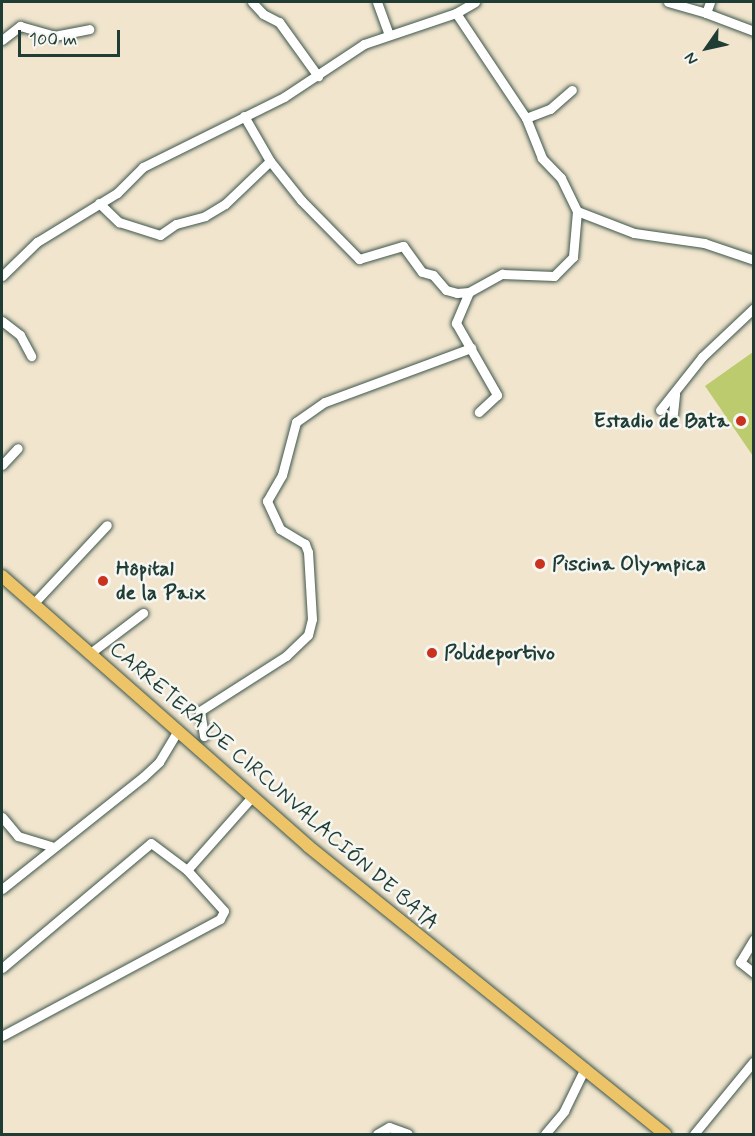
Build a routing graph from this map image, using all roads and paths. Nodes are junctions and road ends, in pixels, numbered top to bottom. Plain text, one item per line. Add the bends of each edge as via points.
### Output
1 (252, 2) edge
2 (377, 2) edge
3 (475, 2) edge
4 (668, 2) edge
5 (710, 2) edge
6 (456, 13) junction
7 (706, 13) junction
8 (89, 29) dead end
9 (753, 31) edge
10 (389, 34) junction
11 (2, 40) edge
12 (318, 76) junction
13 (572, 90) dead end
14 (244, 116) junction
15 (526, 118) junction
16 (270, 161) junction
17 (99, 203) junction
18 (577, 211) junction
19 (753, 260) edge
20 (2, 276) edge
21 (469, 292) junction
22 (753, 308) edge
23 (2, 321) edge
24 (471, 348) junction
25 (31, 356) dead end
26 (675, 394) junction
27 (660, 410) dead end
28 (479, 412) dead end
29 (673, 414) dead end
30 (18, 447) dead end
31 (2, 465) edge
32 (107, 525) dead end
33 (2, 576) edge
34 (33, 604) junction
35 (143, 613) dead end
36 (89, 654) junction
37 (178, 730) junction
38 (204, 736) dead end
39 (251, 798) junction
40 (2, 817) edge
41 (51, 846) junction
42 (187, 870) junction
43 (2, 889) edge
44 (753, 939) edge
45 (2, 968) edge
46 (753, 973) edge
47 (2, 1035) edge
48 (753, 1061) edge
49 (585, 1068) junction
50 (377, 1134) edge
51 (408, 1134) edge
52 (546, 1134) edge
53 (665, 1134) edge
54 (694, 1134) edge

1 - 12 street via 285,29
2 - 10 street
3 - 6 street
4 - 7 street
5 - 7 street
6 - 10 street
6 - 15 street
7 - 9 street
8 - 11 street via 51,36 20,26
10 - 12 street via 364,44
12 - 14 street
13 - 15 street via 550,109
14 - 16 street
14 - 17 street via 143,167 117,193
15 - 18 street via 542,158 561,178
16 - 17 street via 225,204 205,216 176,224 160,236 119,222
16 - 21 street via 301,200 359,259 403,246 422,272 433,275 446,291
17 - 20 street via 37,242
18 - 19 street via 634,234 704,243
18 - 21 street via 573,257 561,271 554,276 502,274
21 - 24 street via 456,321
22 - 26 street via 702,357
23 - 25 street via 20,335
24 - 28 street via 497,395
24 - 38 street via 325,402 296,422 282,475 267,501 280,529 305,544 308,552 312,619 308,635 286,656 200,711
26 - 27 street
26 - 29 street
30 - 31 street
32 - 34 street
33 - 34 main road, CARRETERA DE CIRCUNVALACIÓN DE BATA
34 - 36 main road, CARRETERA DE CIRCUNVALACIÓN DE BATA
35 - 36 street
36 - 37 main road, CARRETERA DE CIRCUNVALACIÓN DE BATA
37 - 39 main road, CARRETERA DE CIRCUNVALACIÓN DE BATA
37 - 41 street via 163,757 143,777
39 - 42 street
39 - 49 main road, CARRETERA DE CIRCUNVALACIÓN DE BATA
40 - 41 street via 18,836
41 - 43 street
42 - 45 street via 151,843
42 - 47 street via 221,904 224,910 220,919
44 - 46 street via 740,962
48 - 54 street
49 - 52 street via 564,1111
49 - 53 main road, CARRETERA DE CIRCUNVALACIÓN DE BATA
50 - 51 street via 389,1127

